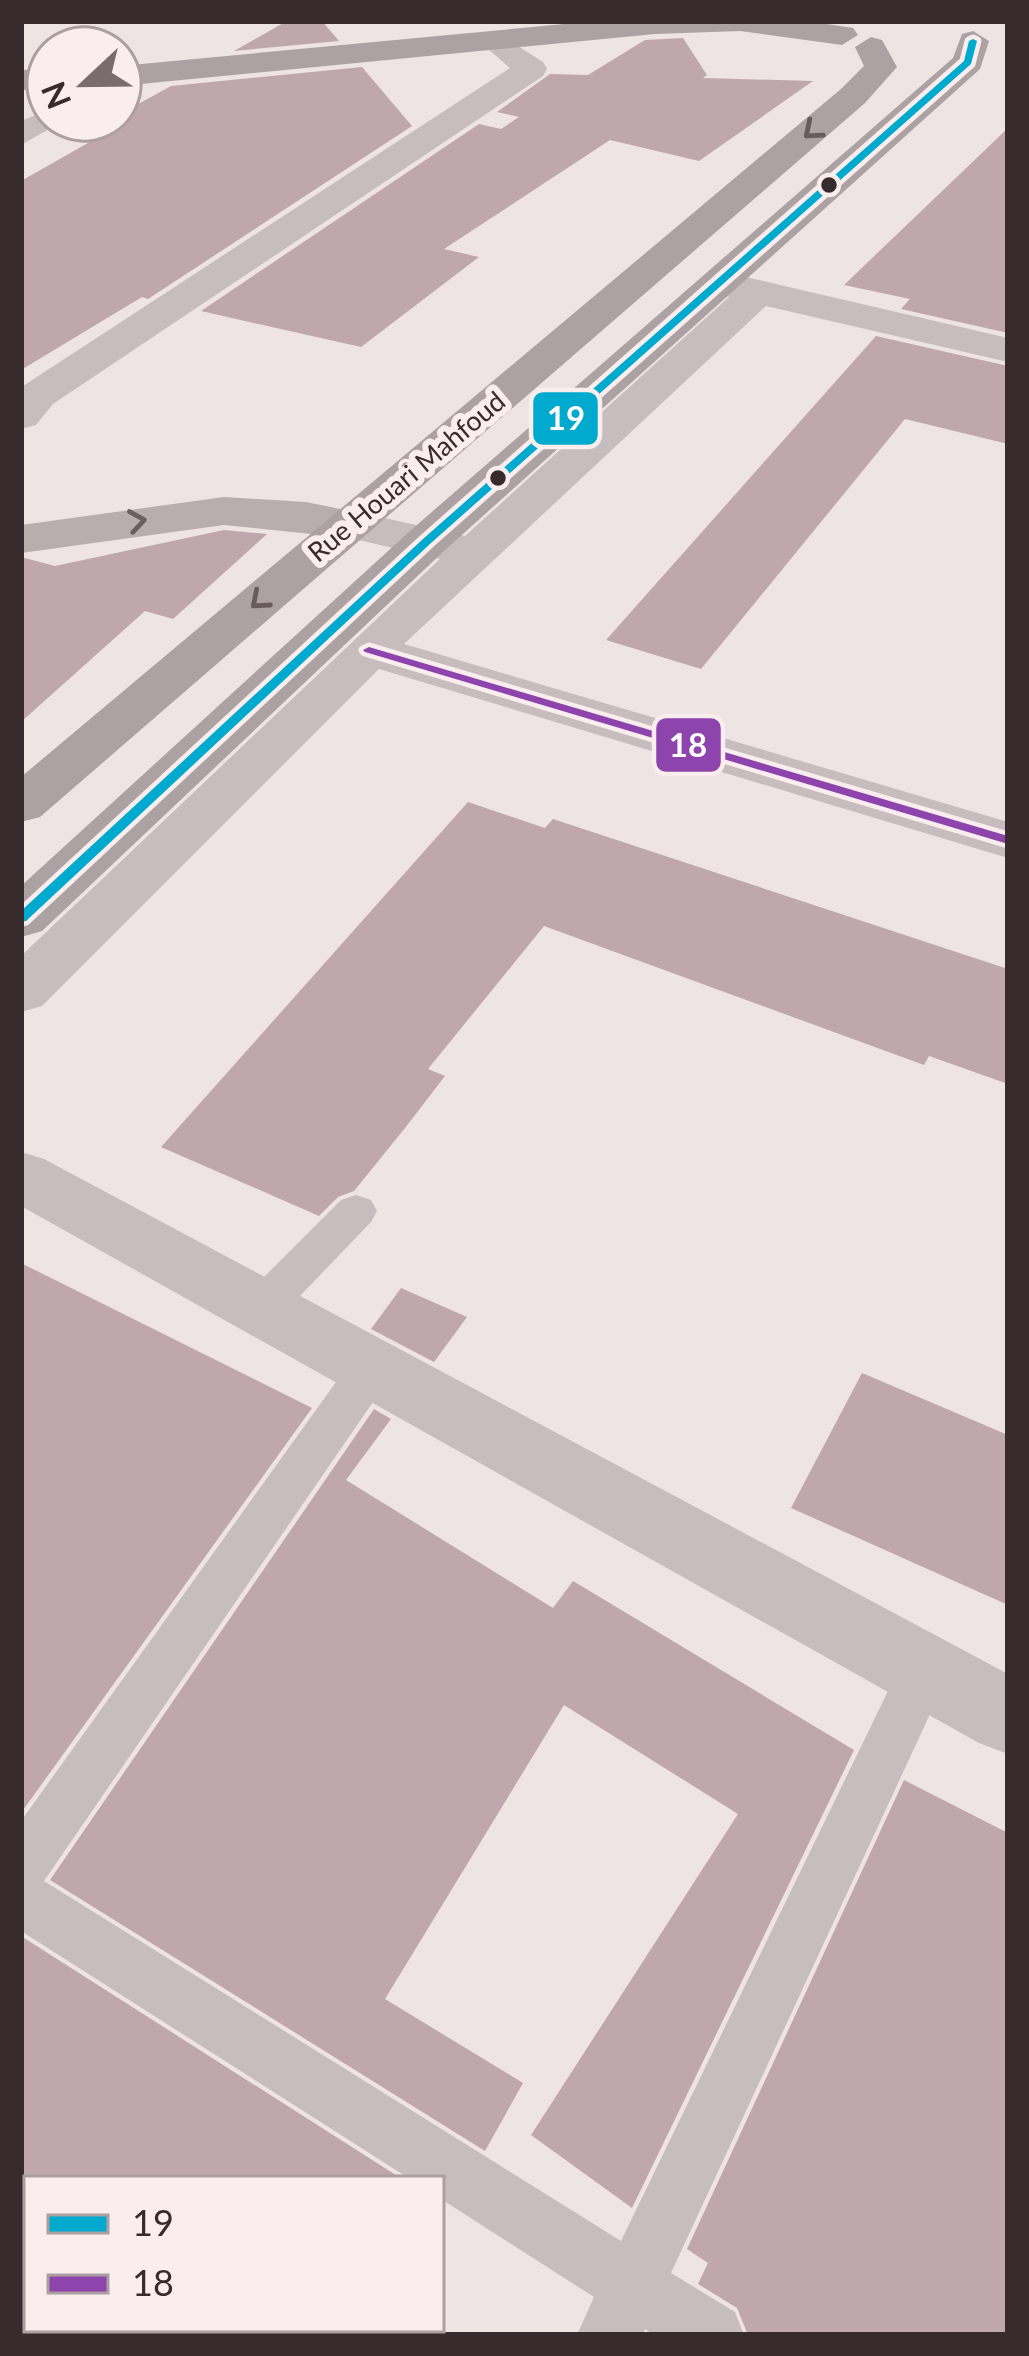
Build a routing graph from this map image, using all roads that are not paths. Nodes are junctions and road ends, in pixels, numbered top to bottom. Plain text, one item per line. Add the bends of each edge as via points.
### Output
1 (695, 21) edge
2 (656, 26) junction
3 (560, 28) edge
4 (849, 34) edge
5 (497, 35) edge
6 (962, 35) edge
7 (144, 76) edge
8 (739, 287) junction
9 (1008, 350) edge
10 (27, 399) edge
11 (349, 524) junction
12 (21, 539) edge
13 (427, 541) junction
14 (476, 553) junction
15 (369, 650) junction
16 (21, 805) edge
17 (1008, 839) edge
18 (21, 918) edge
19 (21, 991) edge
20 (21, 1176) edge
21 (356, 1210) dead end
22 (259, 1310) junction
23 (370, 1370) junction
24 (924, 1671) junction
25 (1008, 1716) edge
26 (21, 1867) edge
27 (21, 1899) edge
28 (425, 2176) edge
29 (444, 2189) edge
30 (621, 2310) edge
31 (712, 2335) edge

1 - 2 main road
2 - 3 main road
2 - 4 main road via 759,23
3 - 5 main road
4 - 6 main road
4 -> 11 main road, Rue Houari Mahfoud via 880,68 853,96
5 - 7 main road
5 - 10 street via 531,69
6 - 8 main road, Rue Houari Mahfoud via 968,62
8 - 9 street
8 - 13 main road, Rue Houari Mahfoud
8 - 14 street
12 -> 11 main road via 229,508
11 - 13 street
11 -> 16 main road, Rue Houari Mahfoud
13 - 14 street
13 - 18 main road, Rue Houari Mahfoud
14 - 15 street
15 - 17 street
15 - 19 street
20 - 22 street
21 - 22 lane
22 - 23 street
23 - 24 street
23 - 26 lane
24 - 25 street
24 - 30 lane
27 - 28 lane
29 - 30 lane
30 - 31 lane

